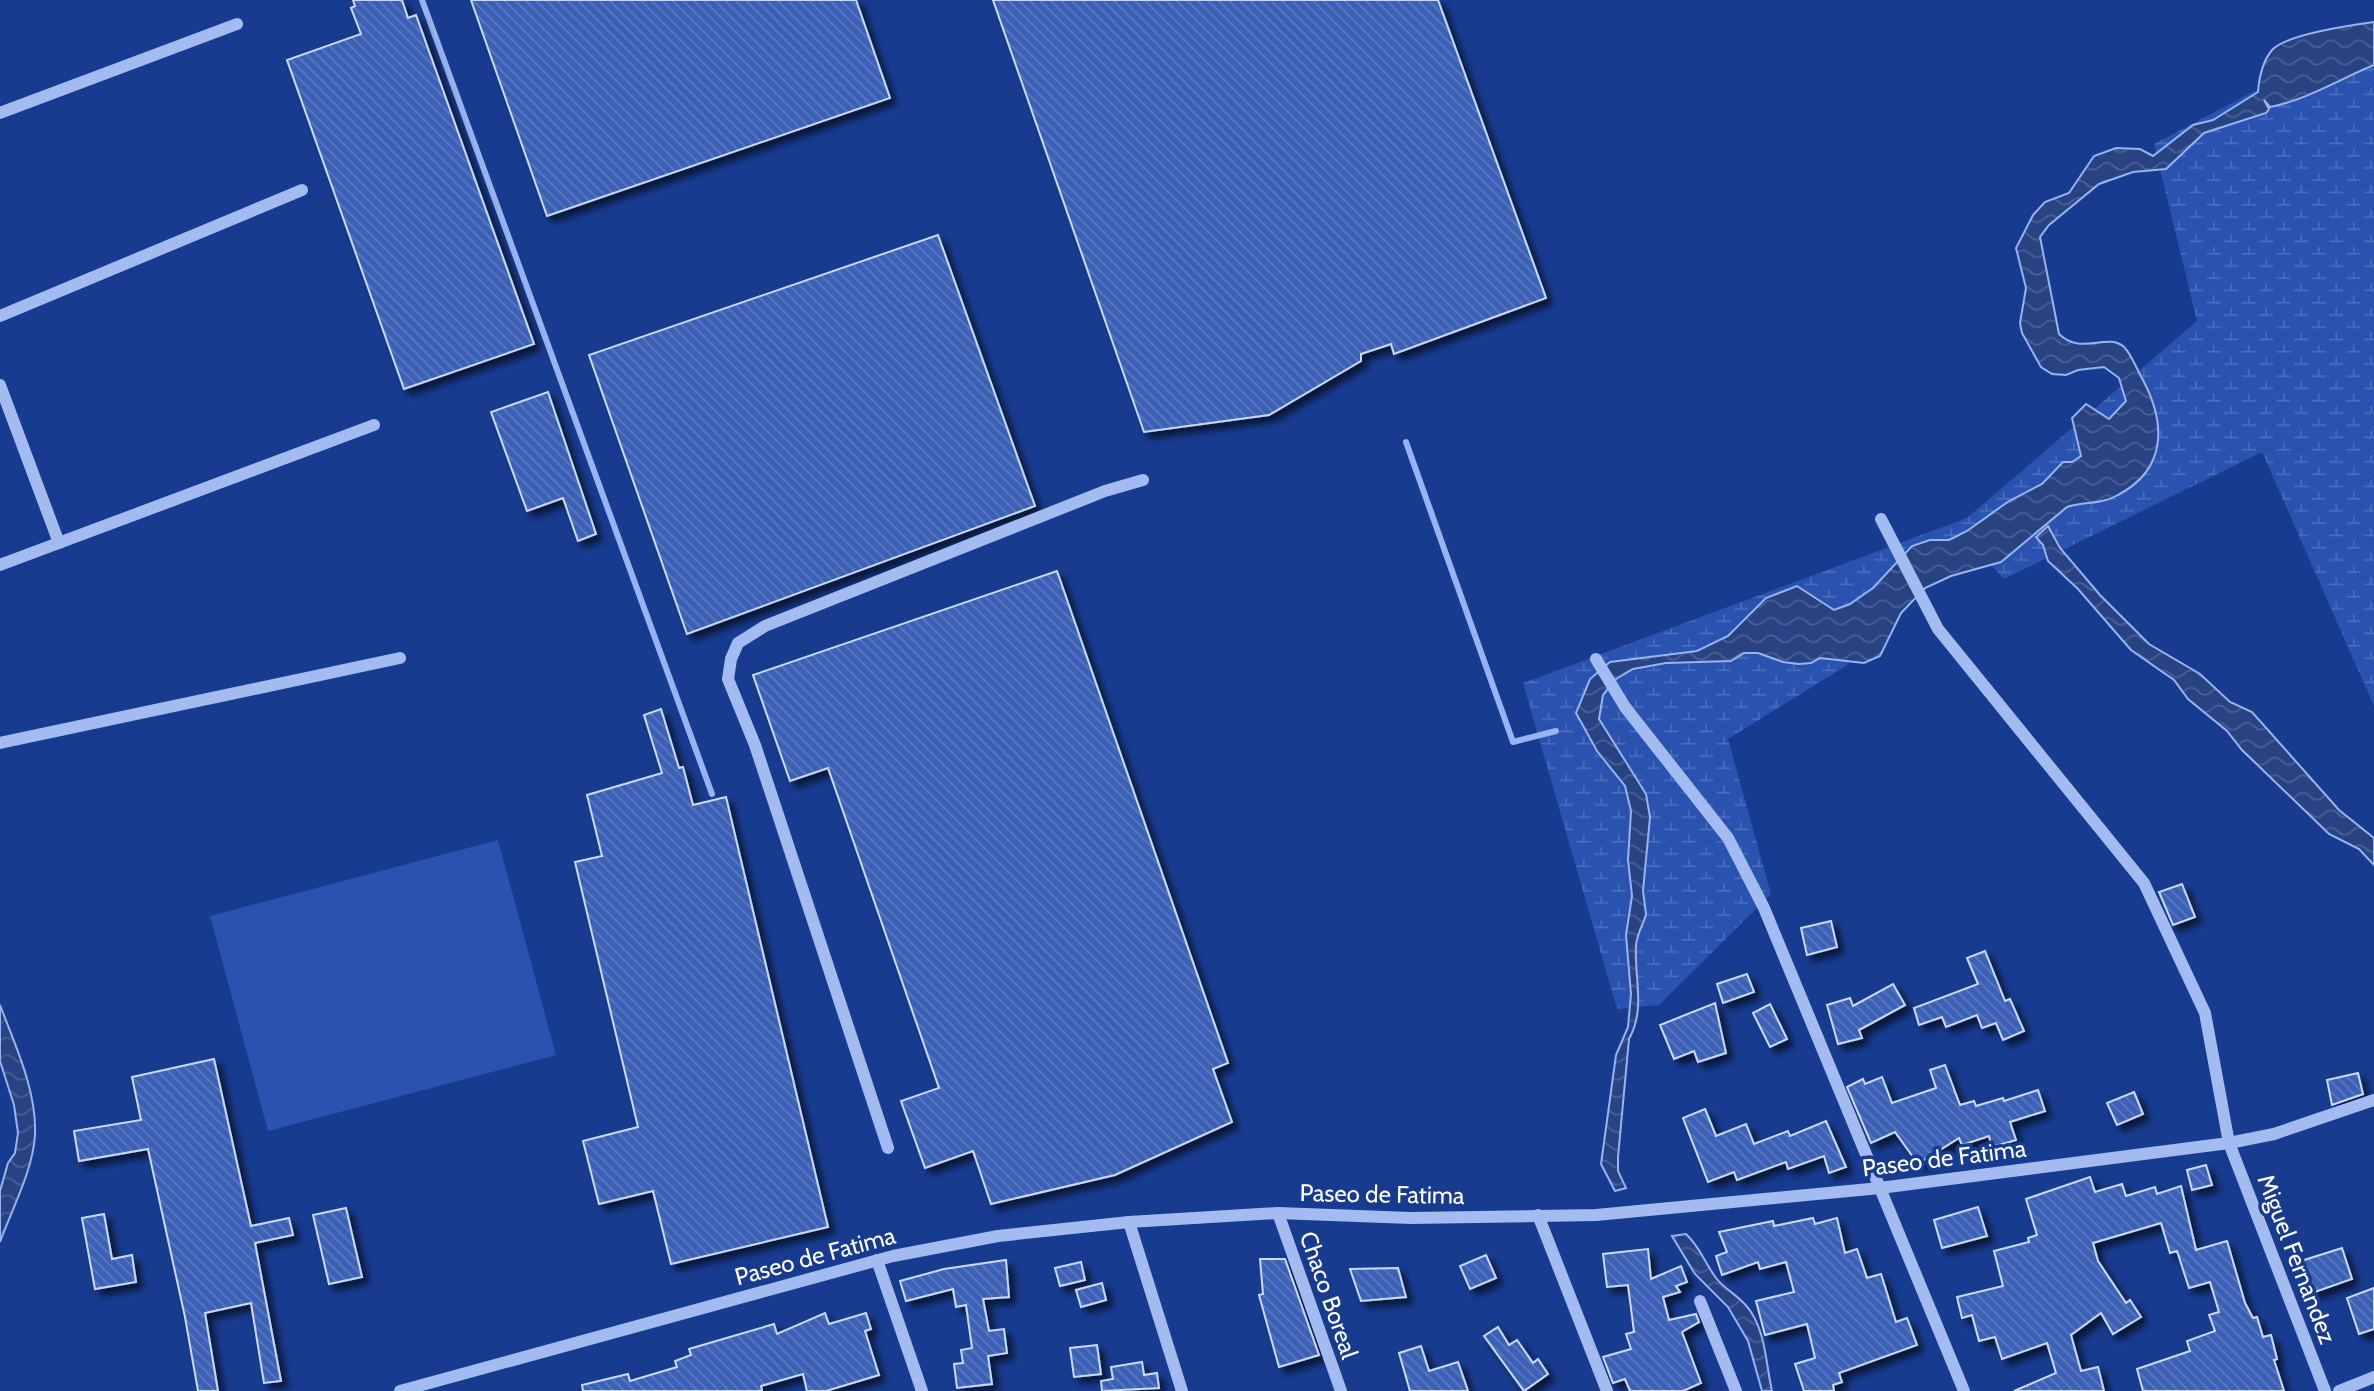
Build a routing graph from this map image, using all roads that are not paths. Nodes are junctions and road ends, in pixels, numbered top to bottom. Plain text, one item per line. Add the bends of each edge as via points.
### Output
1 (237, 24) dead end
2 (0, 113) edge
3 (302, 190) dead end
4 (0, 316) edge
5 (0, 385) edge
6 (374, 425) dead end
7 (1143, 480) dead end
8 (1881, 519) dead end
9 (59, 543) junction
10 (0, 565) edge
11 (400, 658) dead end
12 (1596, 659) dead end
13 (0, 743) edge
14 (2374, 1100) edge
15 (2229, 1143) junction
16 (888, 1148) dead end
17 (1880, 1188) junction
18 (1278, 1213) junction
19 (1538, 1215) junction
20 (1129, 1222) junction
21 (877, 1261) junction
22 (1700, 1301) dead end
23 (2374, 1377) edge
24 (400, 1391) edge
25 (922, 1391) edge
26 (1182, 1391) edge
27 (1341, 1391) edge
28 (1608, 1391) edge
29 (1736, 1391) edge
30 (1964, 1391) edge
31 (2325, 1391) edge
32 (2339, 1391) edge

1 - 2 street
3 - 4 street
5 - 9 street
6 - 9 street
7 - 16 street via 765,626 738,643 731,659 728,678 755,746
8 - 15 street, Miguel Fernandez via 1938,629 2144,883 2205,1013
9 - 10 street
11 - 13 street
12 - 17 street via 1625,707 1728,838 1764,908
14 - 15 street, Paseo de Fatima via 2274,1134
15 - 17 street, Paseo de Fatima
15 - 31 street, Miguel Fernandez
17 - 19 street, Paseo de Fatima via 1596,1215
17 - 30 street
18 - 19 street, Paseo de Fatima via 1411,1218
18 - 20 street, Paseo de Fatima
18 - 27 street, Chaco Boreal
19 - 28 street
20 - 21 street, Paseo de Fatima via 998,1236
20 - 26 street
21 - 24 street, Paseo de Fatima
21 - 25 street
22 - 29 street
23 - 32 street

